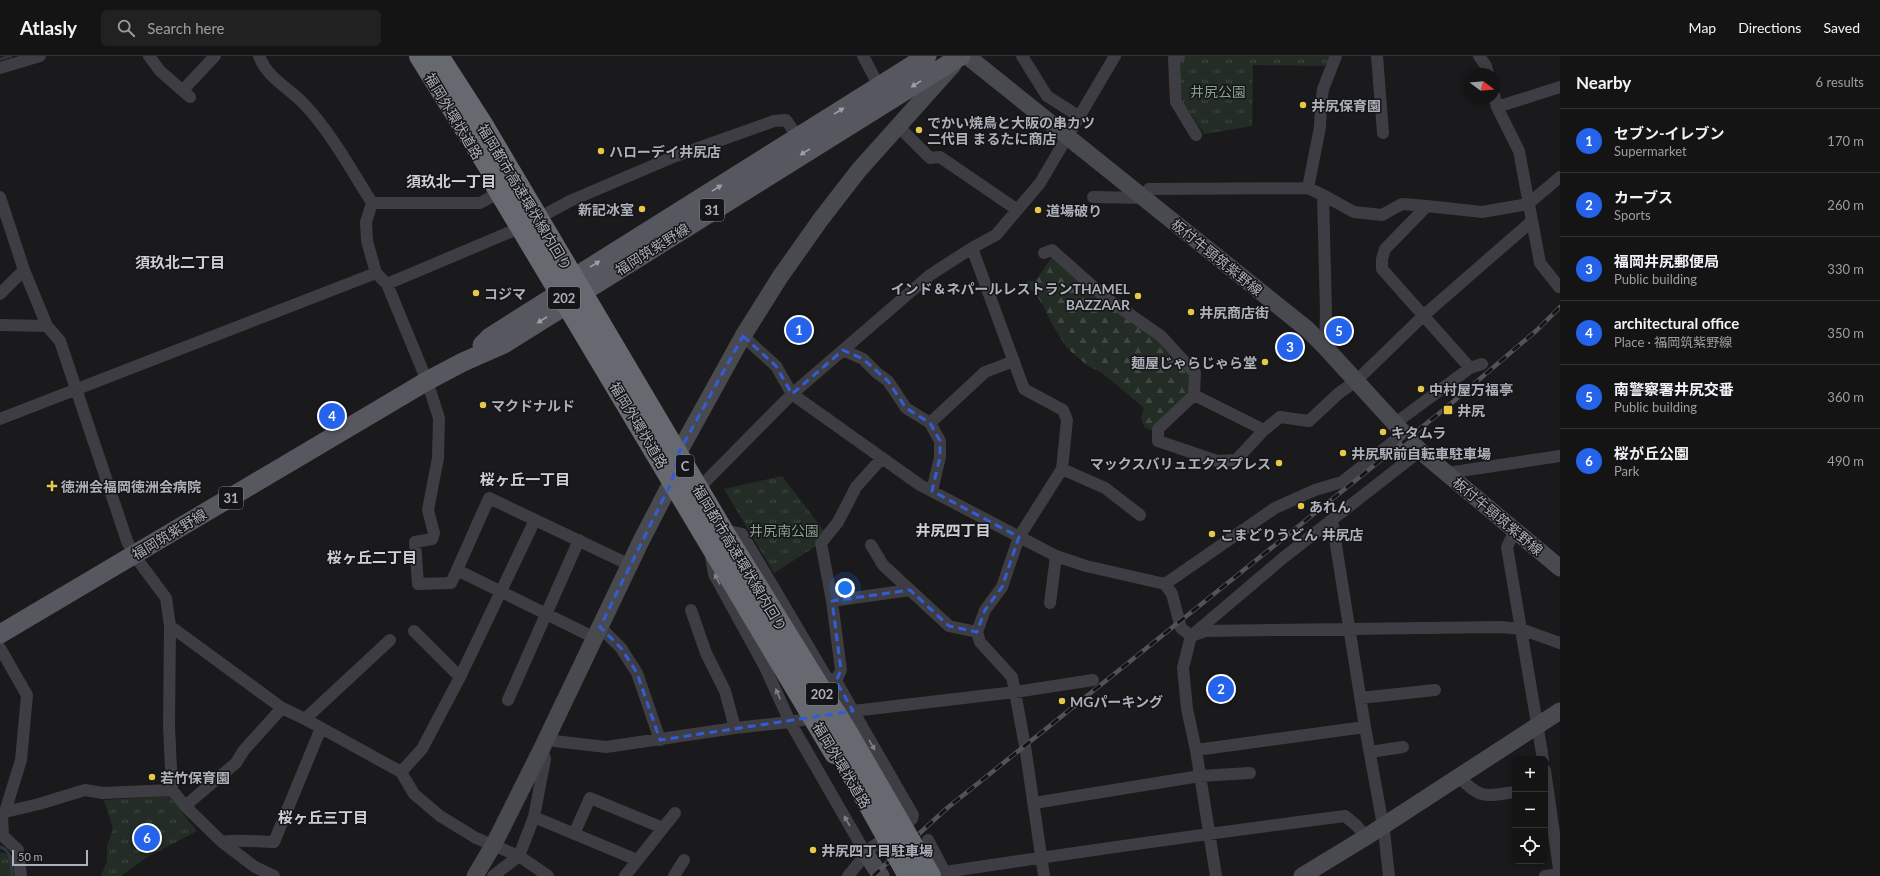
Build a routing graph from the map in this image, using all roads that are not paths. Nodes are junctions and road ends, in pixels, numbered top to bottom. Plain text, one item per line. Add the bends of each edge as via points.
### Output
1 (40, 56) edge
2 (149, 56) edge
3 (214, 56) edge
4 (259, 56) edge
5 (419, 56) edge
6 (438, 56) edge
7 (444, 56) edge
8 (863, 56) edge
9 (927, 56) edge
10 (962, 56) edge
11 (967, 56) edge
12 (1022, 56) edge
13 (1115, 56) edge
14 (1179, 56) edge
15 (1336, 56) edge
16 (1377, 56) edge
17 (1479, 56) edge
18 (0, 68) edge
19 (1486, 68) edge
20 (879, 86) junction
21 (1560, 88) edge
22 (1497, 104) edge
23 (1498, 107) junction
24 (1080, 117) junction
25 (898, 126) junction
26 (1383, 133) dead end
27 (1196, 135) dead end
28 (798, 137) junction
29 (1068, 138) junction
30 (1560, 177) edge
31 (1308, 188) junction
32 (500, 192) junction
33 (1323, 195) junction
34 (0, 197) edge
35 (1093, 197) dead end
36 (1144, 198) junction
37 (372, 203) junction
38 (1528, 204) junction
39 (1426, 206) junction
40 (1016, 209) junction
41 (543, 217) junction
42 (1532, 221) junction
43 (522, 228) junction
44 (972, 248) junction
45 (1044, 253) dead end
46 (24, 270) junction
47 (376, 273) junction
48 (581, 283) junction
49 (387, 284) junction
50 (1559, 287) edge
51 (0, 294) edge
52 (564, 298) junction
53 (1423, 316) junction
54 (0, 326) edge
55 (47, 326) junction
56 (743, 336) junction
57 (1325, 347) junction
58 (843, 350) junction
59 (1014, 361) junction
60 (1482, 364) dead end
61 (1470, 368) junction
62 (427, 381) junction
63 (1356, 381) junction
64 (75, 390) junction
65 (792, 394) junction
66 (1194, 395) junction
67 (0, 419) edge
68 (930, 423) junction
69 (1398, 429) junction
70 (1264, 430) junction
71 (1420, 451) junction
72 (679, 452) junction
73 (1560, 456) edge
74 (882, 458) junction
75 (1062, 469) junction
76 (1447, 473) junction
77 (672, 481) junction
78 (700, 487) junction
79 (932, 491) junction
80 (1140, 515) dead end
81 (535, 520) junction
82 (1332, 520) junction
83 (1515, 530) junction
84 (717, 536) junction
85 (1019, 537) junction
86 (579, 540) junction
87 (871, 545) dead end
88 (134, 555) junction
89 (1056, 556) junction
90 (630, 565) junction
91 (1560, 568) edge
92 (457, 570) junction
93 (1165, 584) junction
94 (910, 590) junction
95 (502, 592) junction
96 (832, 601) junction
97 (1050, 603) dead end
98 (691, 610) dead end
99 (546, 614) junction
100 (170, 626) junction
101 (1350, 629) junction
102 (1521, 629) junction
103 (414, 631) dead end
104 (977, 632) junction
105 (597, 633) junction
106 (0, 634) edge
107 (1191, 636) junction
108 (390, 640) dead end
109 (1560, 643) edge
110 (0, 648) edge
111 (460, 677) junction
112 (1093, 680) dead end
113 (836, 681) junction
114 (1435, 690) dead end
115 (1015, 692) junction
116 (1360, 698) junction
117 (508, 700) dead end
118 (282, 708) junction
119 (1560, 711) edge
120 (834, 715) junction
121 (305, 718) junction
122 (790, 722) junction
123 (1538, 725) junction
124 (1365, 727) junction
125 (321, 728) junction
126 (735, 728) junction
127 (660, 740) junction
128 (545, 743) junction
129 (1403, 747) dead end
130 (1196, 750) junction
131 (1370, 752) junction
132 (1543, 756) edge
133 (402, 772) junction
134 (1250, 773) dead end
135 (1200, 776) junction
136 (1459, 777) junction
137 (1551, 786) edge
138 (172, 790) junction
139 (1512, 792) edge
140 (1034, 803) junction
141 (185, 806) junction
142 (675, 813) dead end
143 (2, 814) edge
144 (534, 817) junction
145 (1382, 826) junction
146 (663, 828) junction
147 (893, 832) junction
148 (1209, 833) junction
149 (574, 834) junction
150 (1366, 837) junction
151 (928, 840) dead end
152 (222, 842) junction
153 (494, 844) junction
154 (866, 854) junction
155 (519, 856) junction
156 (1041, 858) junction
157 (637, 860) junction
158 (684, 860) dead end
159 (255, 872) edge
160 (938, 875) edge
161 (1560, 875) edge
162 (21, 876) edge
163 (274, 876) edge
164 (475, 876) edge
165 (493, 876) edge
166 (548, 876) edge
167 (625, 876) edge
168 (674, 876) edge
169 (848, 876) edge
170 (881, 876) edge
171 (909, 876) edge
172 (1044, 876) edge
173 (1216, 876) edge
174 (1302, 876) edge
175 (1389, 876) edge
176 (1545, 876) edge

1 - 18 street
2 - 3 street via 160,71 186,94
4 - 37 street via 264,69 305,105 336,145
5 - 32 highway, 福岡外環状道路 / 202
5 - 171 highway, C, bridge via 580,314 833,739
6 -> 160 highway, 福岡都市高速環状線内回り / C, bridge via 483,126 725,535
7 - 41 highway, 福岡外環状道路 / 202
8 - 20 street
9 - 20 main road, 福岡筑紫野線 / 31
10 - 25 street
10 -> 48 main road, 福岡筑紫野線 / 31
11 - 29 street, 板付牛頸筑紫野線
12 - 24 street via 1047,96
13 - 24 street
14 - 27 street via 1174,60 1176,102
15 - 31 street via 1323,89 1316,157
16 - 26 street
17 - 19 street
28 -> 20 main road, 福岡筑紫野線 / 31
21 - 23 street
22 - 23 street
23 - 38 street via 1519,151
24 - 29 street
25 - 40 street via 930,158 940,157
25 - 56 street via 821,219 780,276
28 - 41 street via 786,120 774,121 673,157 570,201
48 -> 28 main road, 福岡筑紫野線 / 31
29 - 36 street, 板付牛頸筑紫野線
29 - 40 street via 1040,183
30 - 38 street
31 - 33 street
31 - 36 street via 1149,189
32 - 37 street via 480,204
32 - 43 highway, 福岡外環状道路 / 202
33 - 39 street via 1354,212 1382,214 1402,204
33 - 57 street
34 - 46 street
35 - 36 street
36 - 57 street, 板付牛頸筑紫野線 via 1285,311
37 - 47 street via 366,222 367,241
38 - 39 street via 1482,212
38 - 42 street
39 - 53 street via 1385,249 1382,259 1382,269
40 - 44 street via 996,235
41 - 43 street
41 - 48 highway, 福岡外環状道路 / 202
42 - 50 street via 1540,263
42 - 53 street
43 - 49 street
43 - 52 highway, 福岡外環状道路 / 202
44 - 58 street via 930,274
44 - 59 street
45 - 66 street via 1052,250 1106,298 1161,336 1195,373
46 - 51 street
46 - 55 street
47 - 49 street
47 - 64 street
48 - 52 main road, 福岡筑紫野線 / 31
48 - 72 highway, 福岡外環状道路 / 202
49 - 62 street
52 - 62 main road, 福岡筑紫野線 / 31 via 504,344
52 - 77 highway, 福岡外環状道路 / 202
53 - 61 street
53 - 63 street
54 - 55 street
55 - 64 street via 60,341
56 - 65 street via 776,366
56 - 72 street
57 - 63 street, 板付牛頸筑紫野線
58 - 65 street
58 - 68 street via 863,359 888,381 906,408
59 - 68 street via 985,372
59 - 75 street via 1024,389 1062,410 1067,420
60 - 61 street
61 - 69 street
62 - 88 main road, 福岡筑紫野線 / 31
62 - 92 street via 439,418 438,458 428,510 434,533 432,539 415,542 418,584 451,583
63 - 69 street, 板付牛頸筑紫野線
63 - 70 street via 1339,392 1309,421 1280,417
64 - 67 street
64 - 88 street
65 - 74 street
65 - 78 street
66 - 70 street
66 - 70 street via 1158,429 1158,441 1216,461 1236,460
68 - 79 street via 940,441 940,457
69 - 71 street, 板付牛頸筑紫野線
69 - 93 street via 1342,482 1315,490 1275,508
71 - 76 street, 板付牛頸筑紫野線
71 - 82 street
72 - 77 street
72 - 78 highway, 福岡外環状道路 / 202
73 - 76 street
74 - 79 street
74 - 96 street via 856,487 838,522 821,544
75 - 80 street via 1105,488
75 - 85 street
76 - 83 street, 板付牛頸筑紫野線
77 - 84 highway, 福岡外環状道路 / 202
77 - 90 street
78 - 84 highway, 福岡外環状道路 / 202
79 - 85 street
81 - 86 street
81 - 92 street via 489,498
81 - 95 street
82 - 101 street
82 - 107 street
83 - 91 street, 板付牛頸筑紫野線
83 - 102 street via 1507,547
84 - 113 street via 742,534 827,678
84 - 120 highway, 福岡外環状道路 / 202
122 -> 84 street via 765,667 714,574
85 - 89 street
85 - 104 street via 1002,587 985,610
86 - 90 street
86 - 99 street
87 - 94 street via 883,565
88 - 100 street via 166,598
88 - 106 main road, 福岡筑紫野線 / 31
89 - 93 street via 1086,566
89 - 97 street
90 - 105 street
92 - 95 street
93 - 107 street via 1172,594 1181,628
94 - 96 street
94 - 104 street via 949,626
95 - 99 street
95 - 111 street
96 - 113 street via 841,670
98 - 126 street via 706,653 725,691
99 - 105 street
99 - 117 street
100 - 118 street
100 - 138 street via 169,726
101 - 102 street
101 - 107 street via 1205,631
101 - 116 street
102 - 109 street
102 - 123 street
103 - 111 street
104 - 115 street via 980,642 1012,677
105 - 127 street via 622,648 637,673
105 - 128 street
107 - 130 street via 1183,668 1187,709
108 - 121 street
110 - 143 street via 27,695 21,760
111 - 133 street via 422,749
112 - 115 street
113 - 120 street
114 - 116 street
115 - 120 street
115 - 140 street
116 - 124 street
118 - 121 street
118 - 141 street via 244,750 236,764
119 - 123 street
120 - 122 street
120 - 147 highway, 福岡外環状道路 / 202
121 - 125 street
122 - 126 street
154 -> 122 street
123 - 132 street
123 - 136 street
124 - 130 street
124 - 131 street
125 - 133 street
125 - 152 street via 274,842
126 - 127 street
127 - 128 street via 606,746 554,741
128 - 144 street via 545,759
128 - 153 street
129 - 131 street
130 - 135 street
131 - 145 street
133 - 153 street via 414,794 440,816 476,838
134 - 135 street
135 - 140 street
135 - 148 street
136 - 139 street via 1471,790 1485,796
136 - 145 street
137 - 161 street
138 - 141 street
138 - 143 street via 103,793 85,790
140 - 156 street
141 - 152 street
142 - 146 street
143 - 162 street via 3,836 18,850
144 - 149 street
144 - 155 street
145 - 150 street
145 - 175 street
146 - 149 street via 590,798
146 - 157 street
147 - 154 street
147 - 160 highway, 福岡外環状道路 / 202
147 - 171 highway, 福岡外環状道路 / 202
148 - 150 street via 1345,816
148 - 156 street
148 - 173 street
149 - 157 street
150 - 174 street
151 - 160 street
152 - 159 street
153 - 155 street
153 - 164 street
154 - 169 street
154 - 170 street
155 - 165 street
155 - 166 street
156 - 160 street
156 - 172 street
157 - 167 street
158 - 168 street
159 - 163 street
161 - 176 street

